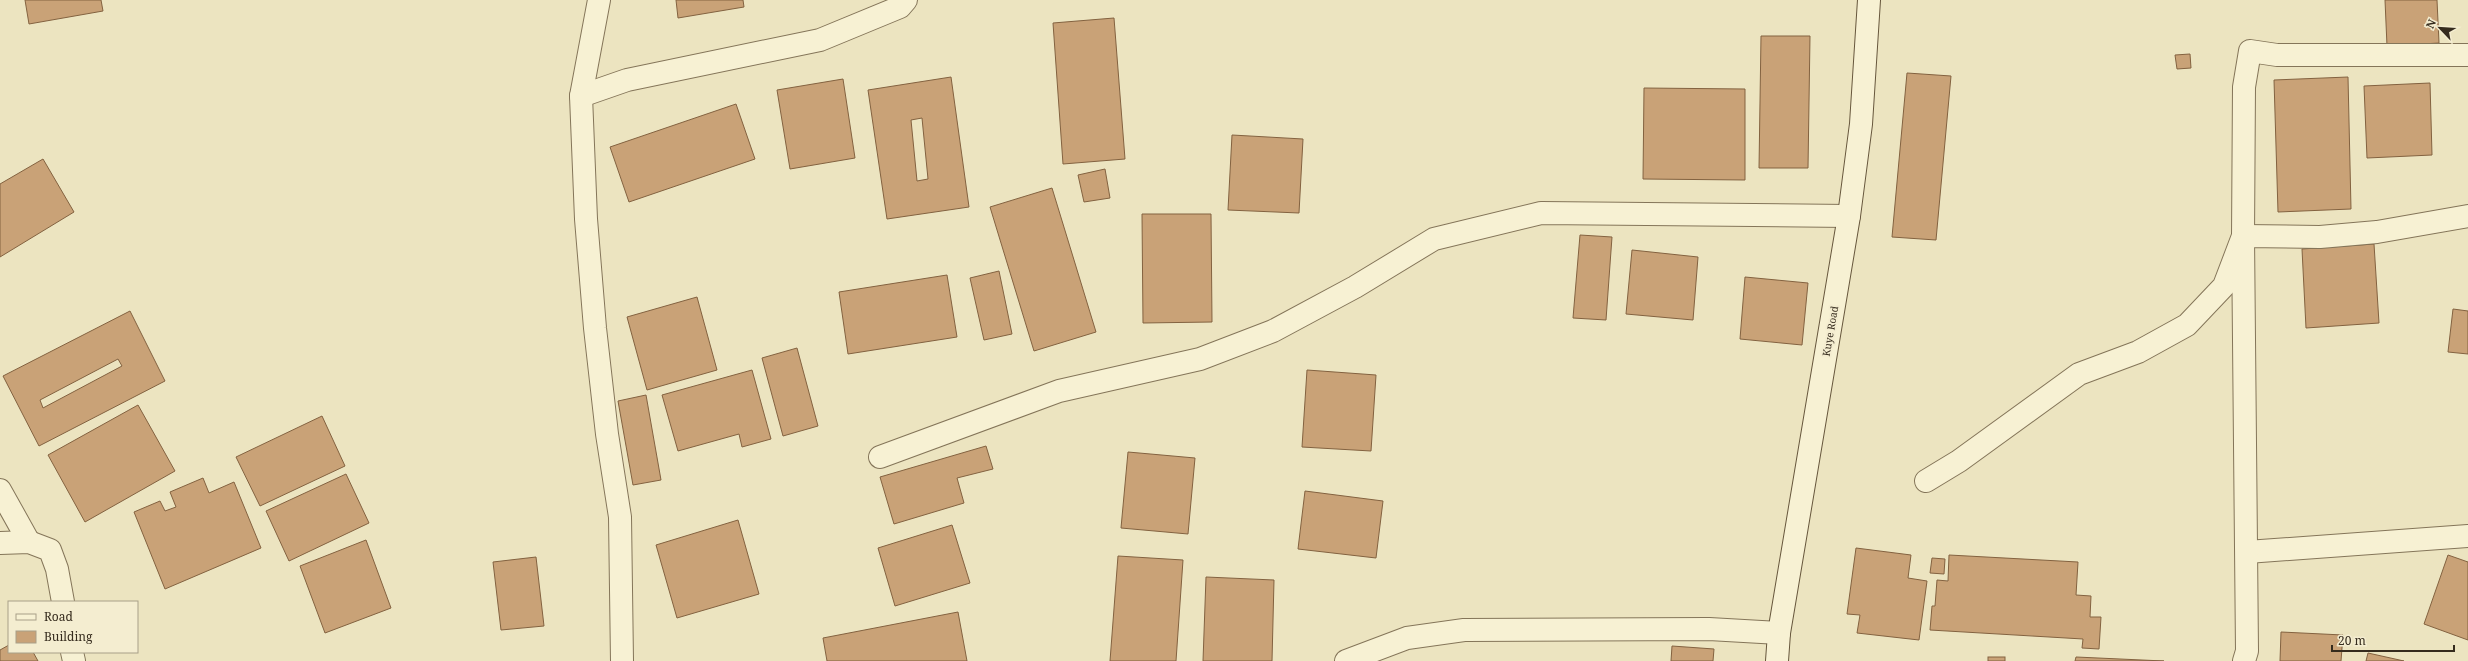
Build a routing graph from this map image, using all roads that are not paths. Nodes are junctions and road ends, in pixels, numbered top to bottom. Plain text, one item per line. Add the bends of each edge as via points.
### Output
1 (599, 0) edge
2 (906, 0) edge
3 (1869, 0) edge
4 (2468, 55) edge
5 (580, 96) junction
6 (1849, 216) junction
7 (2468, 216) edge
8 (2243, 236) junction
9 (880, 457) dead end
10 (1926, 481) dead end
11 (0, 490) edge
12 (2468, 536) edge
13 (30, 542) junction
14 (0, 543) edge
15 (2247, 552) junction
16 (63, 601) edge
17 (1779, 633) junction
18 (622, 661) edge
19 (1346, 661) edge
20 (1777, 661) edge
21 (2244, 661) edge

1 - 5 street
2 - 5 street via 900,7 820,40 627,80
3 - 6 street, Kuye Road via 1862,124
4 - 8 street via 2277,55 2250,51 2244,87
5 - 18 street via 595,328 607,434 620,517
6 - 9 street via 1541,214 1434,238 1355,287 1273,332 1200,359 1059,391
6 - 17 street, Kuye Road
7 - 8 street via 2376,232 2320,237
8 - 10 street via 2224,286 2187,325 2138,352 2079,374 1959,461
8 - 15 street
11 - 13 street
12 - 15 street
13 - 14 street
13 - 16 street via 50,550 57,569
15 - 21 street via 2247,651
17 - 19 street via 1701,629 1464,630 1407,638
17 - 20 street, Kuye Road

